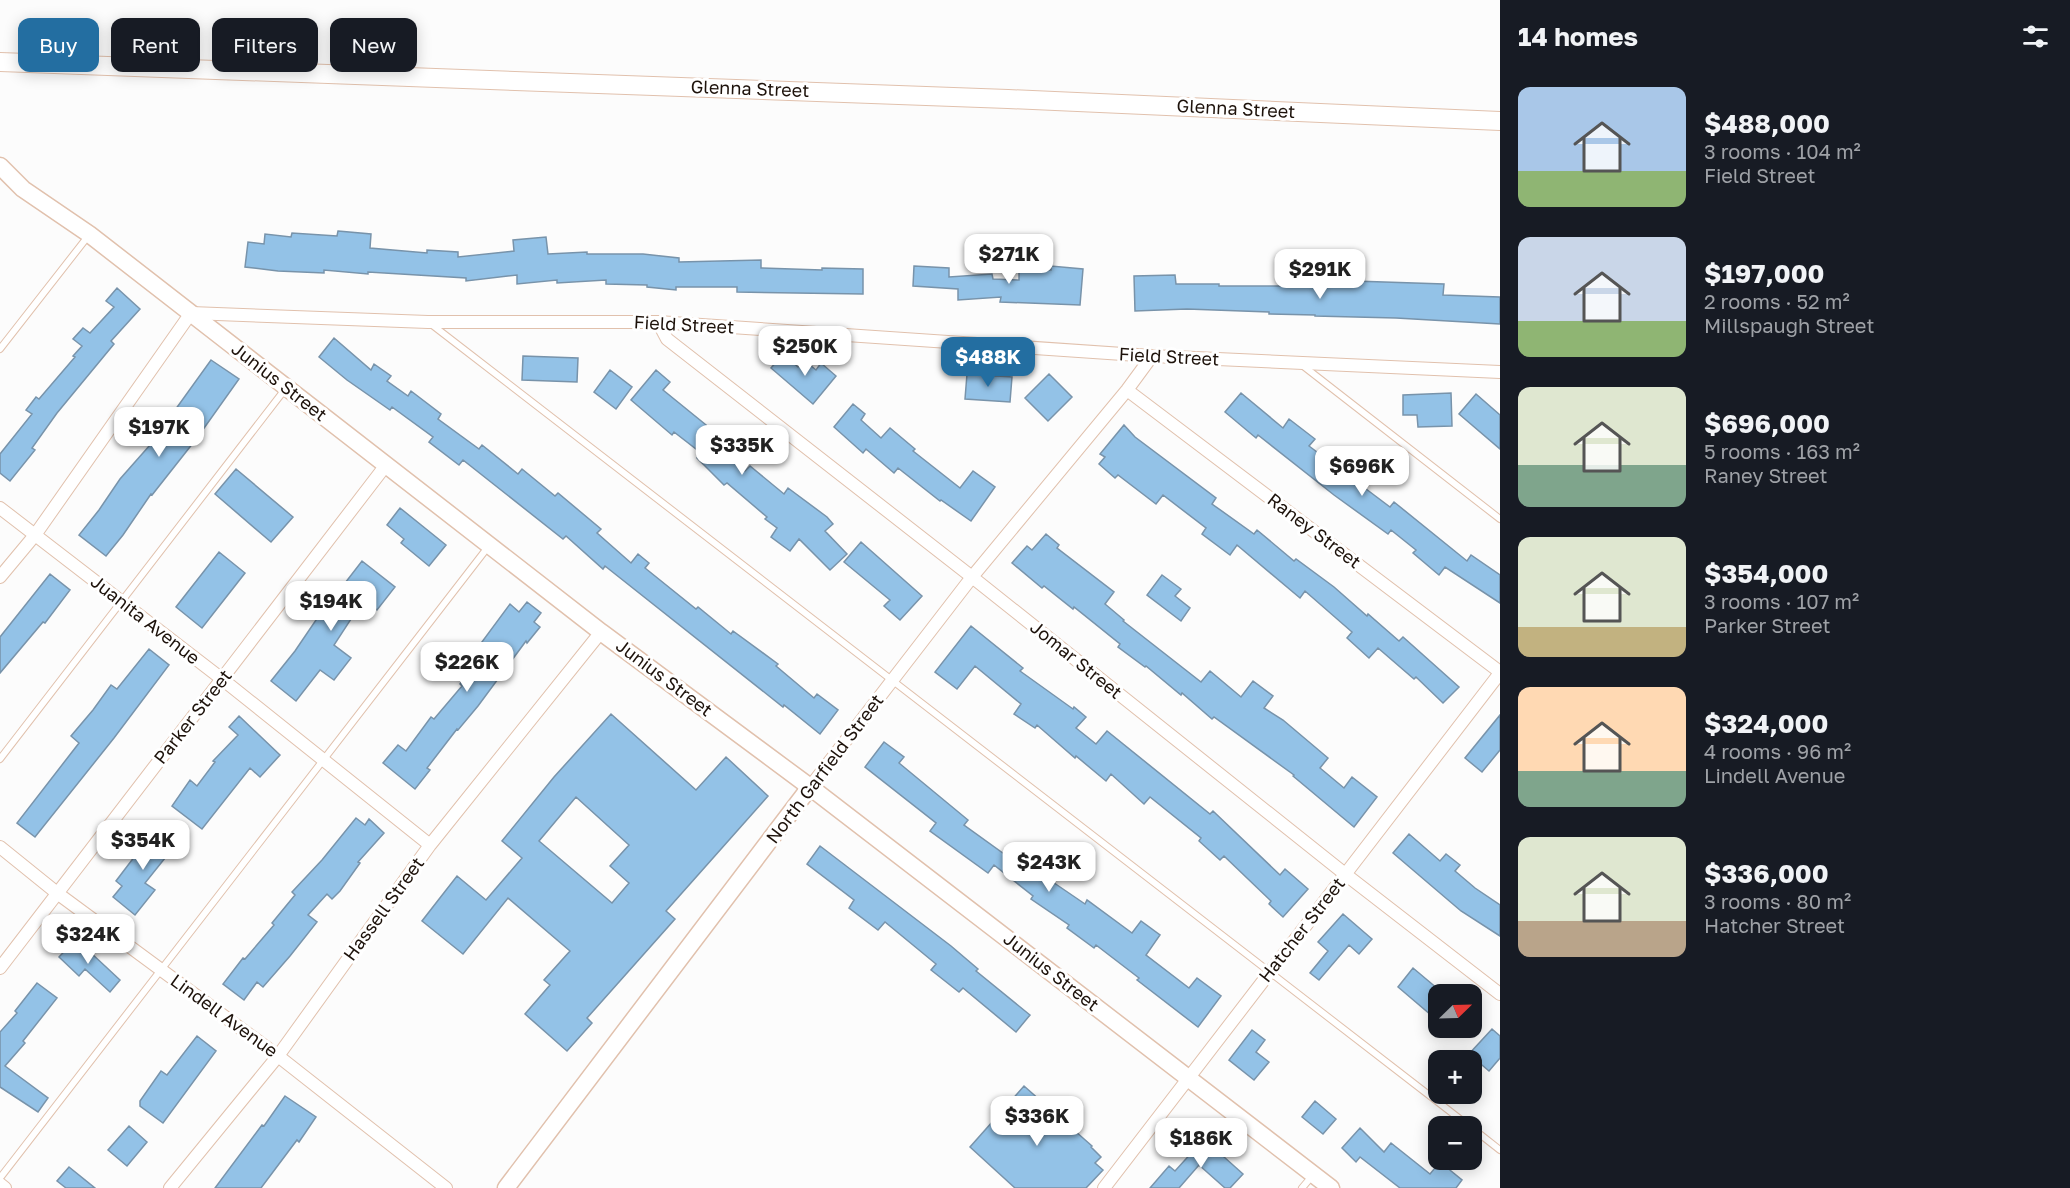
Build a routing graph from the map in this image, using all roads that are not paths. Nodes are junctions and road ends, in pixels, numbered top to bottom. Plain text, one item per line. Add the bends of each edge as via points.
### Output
1 (0, 62) edge
2 (1500, 121) edge
3 (0, 166) edge
4 (89, 234) junction
5 (191, 313) junction
6 (428, 322) junction
7 (658, 322) junction
8 (0, 350) edge
9 (1152, 356) junction
10 (1300, 363) junction
11 (1500, 372) edge
12 (287, 388) junction
13 (1127, 390) junction
14 (386, 465) junction
15 (0, 508) edge
16 (1500, 519) edge
17 (35, 535) junction
18 (490, 545) junction
19 (0, 577) edge
20 (972, 577) junction
21 (121, 602) junction
22 (601, 632) junction
23 (1500, 672) edge
24 (222, 679) junction
25 (892, 681) junction
26 (0, 759) edge
27 (324, 760) junction
28 (810, 787) junction
29 (430, 845) junction
30 (0, 847) edge
31 (1345, 874) junction
32 (57, 893) junction
33 (0, 968) edge
34 (161, 970) junction
35 (1269, 972) junction
36 (1500, 994) edge
37 (278, 1056) junction
38 (1189, 1078) junction
39 (1456, 1116) edge
40 (1482, 1136) edge
41 (1500, 1150) edge
42 (1313, 1174) junction
43 (0, 1178) edge
44 (0, 1184) edge
45 (5, 1188) edge
46 (170, 1188) edge
47 (446, 1188) edge
48 (506, 1188) edge
49 (1104, 1188) edge
50 (1302, 1188) edge
51 (1331, 1188) edge

1 - 2 main road, Glenna Street via 1020,99
3 - 4 street, Junius Street via 23,189
4 - 5 street, Junius Street
4 - 8 lane
5 - 6 street, Field Street
5 - 12 street, Junius Street
5 - 17 street
6 - 7 street, Field Street
6 - 25 lane
7 - 9 street, Field Street
7 - 20 street, Jomar Street via 667,339
9 - 10 street, Field Street
9 - 13 street, North Garfield Street
10 - 11 street, Field Street
10 - 16 lane
12 - 14 street, Junius Street
12 - 21 lane
13 - 20 street, North Garfield Street
13 - 23 street, Raney Street
14 - 18 street, Junius Street
14 - 24 street, Parker Street
15 - 17 street, Juanita Avenue
17 - 19 street
17 - 21 street, Juanita Avenue
18 - 22 street, Junius Street
18 - 27 lane
20 - 25 street, North Garfield Street
20 - 31 street, Jomar Street
21 - 24 street, Juanita Avenue
21 - 26 lane
22 - 28 street, Junius Street
22 - 29 street, Hassell Street
23 - 31 street, Hatcher Street
24 - 27 street, Juanita Avenue
24 - 32 street, Parker Street
25 - 28 street, North Garfield Street
25 - 35 lane
27 - 29 street, Juanita Avenue
27 - 34 lane
28 - 38 street, Junius Street
28 - 48 street, North Garfield Street
29 - 37 street, Hassell Street
30 - 32 street, Lindell Avenue
31 - 35 street, Hatcher Street
31 - 36 street, Jomar Street
32 - 33 street, Parker Street
32 - 34 street, Lindell Avenue
34 - 37 street, Lindell Avenue
34 - 43 lane
35 - 38 street, Hatcher Street
35 - 39 lane
37 - 46 street, Hassell Street
37 - 47 street, Lindell Avenue
38 - 42 street, Junius Street
38 - 49 street, Hatcher Street
40 - 41 lane
42 - 50 lane
42 - 51 street, Junius Street
44 - 45 street

